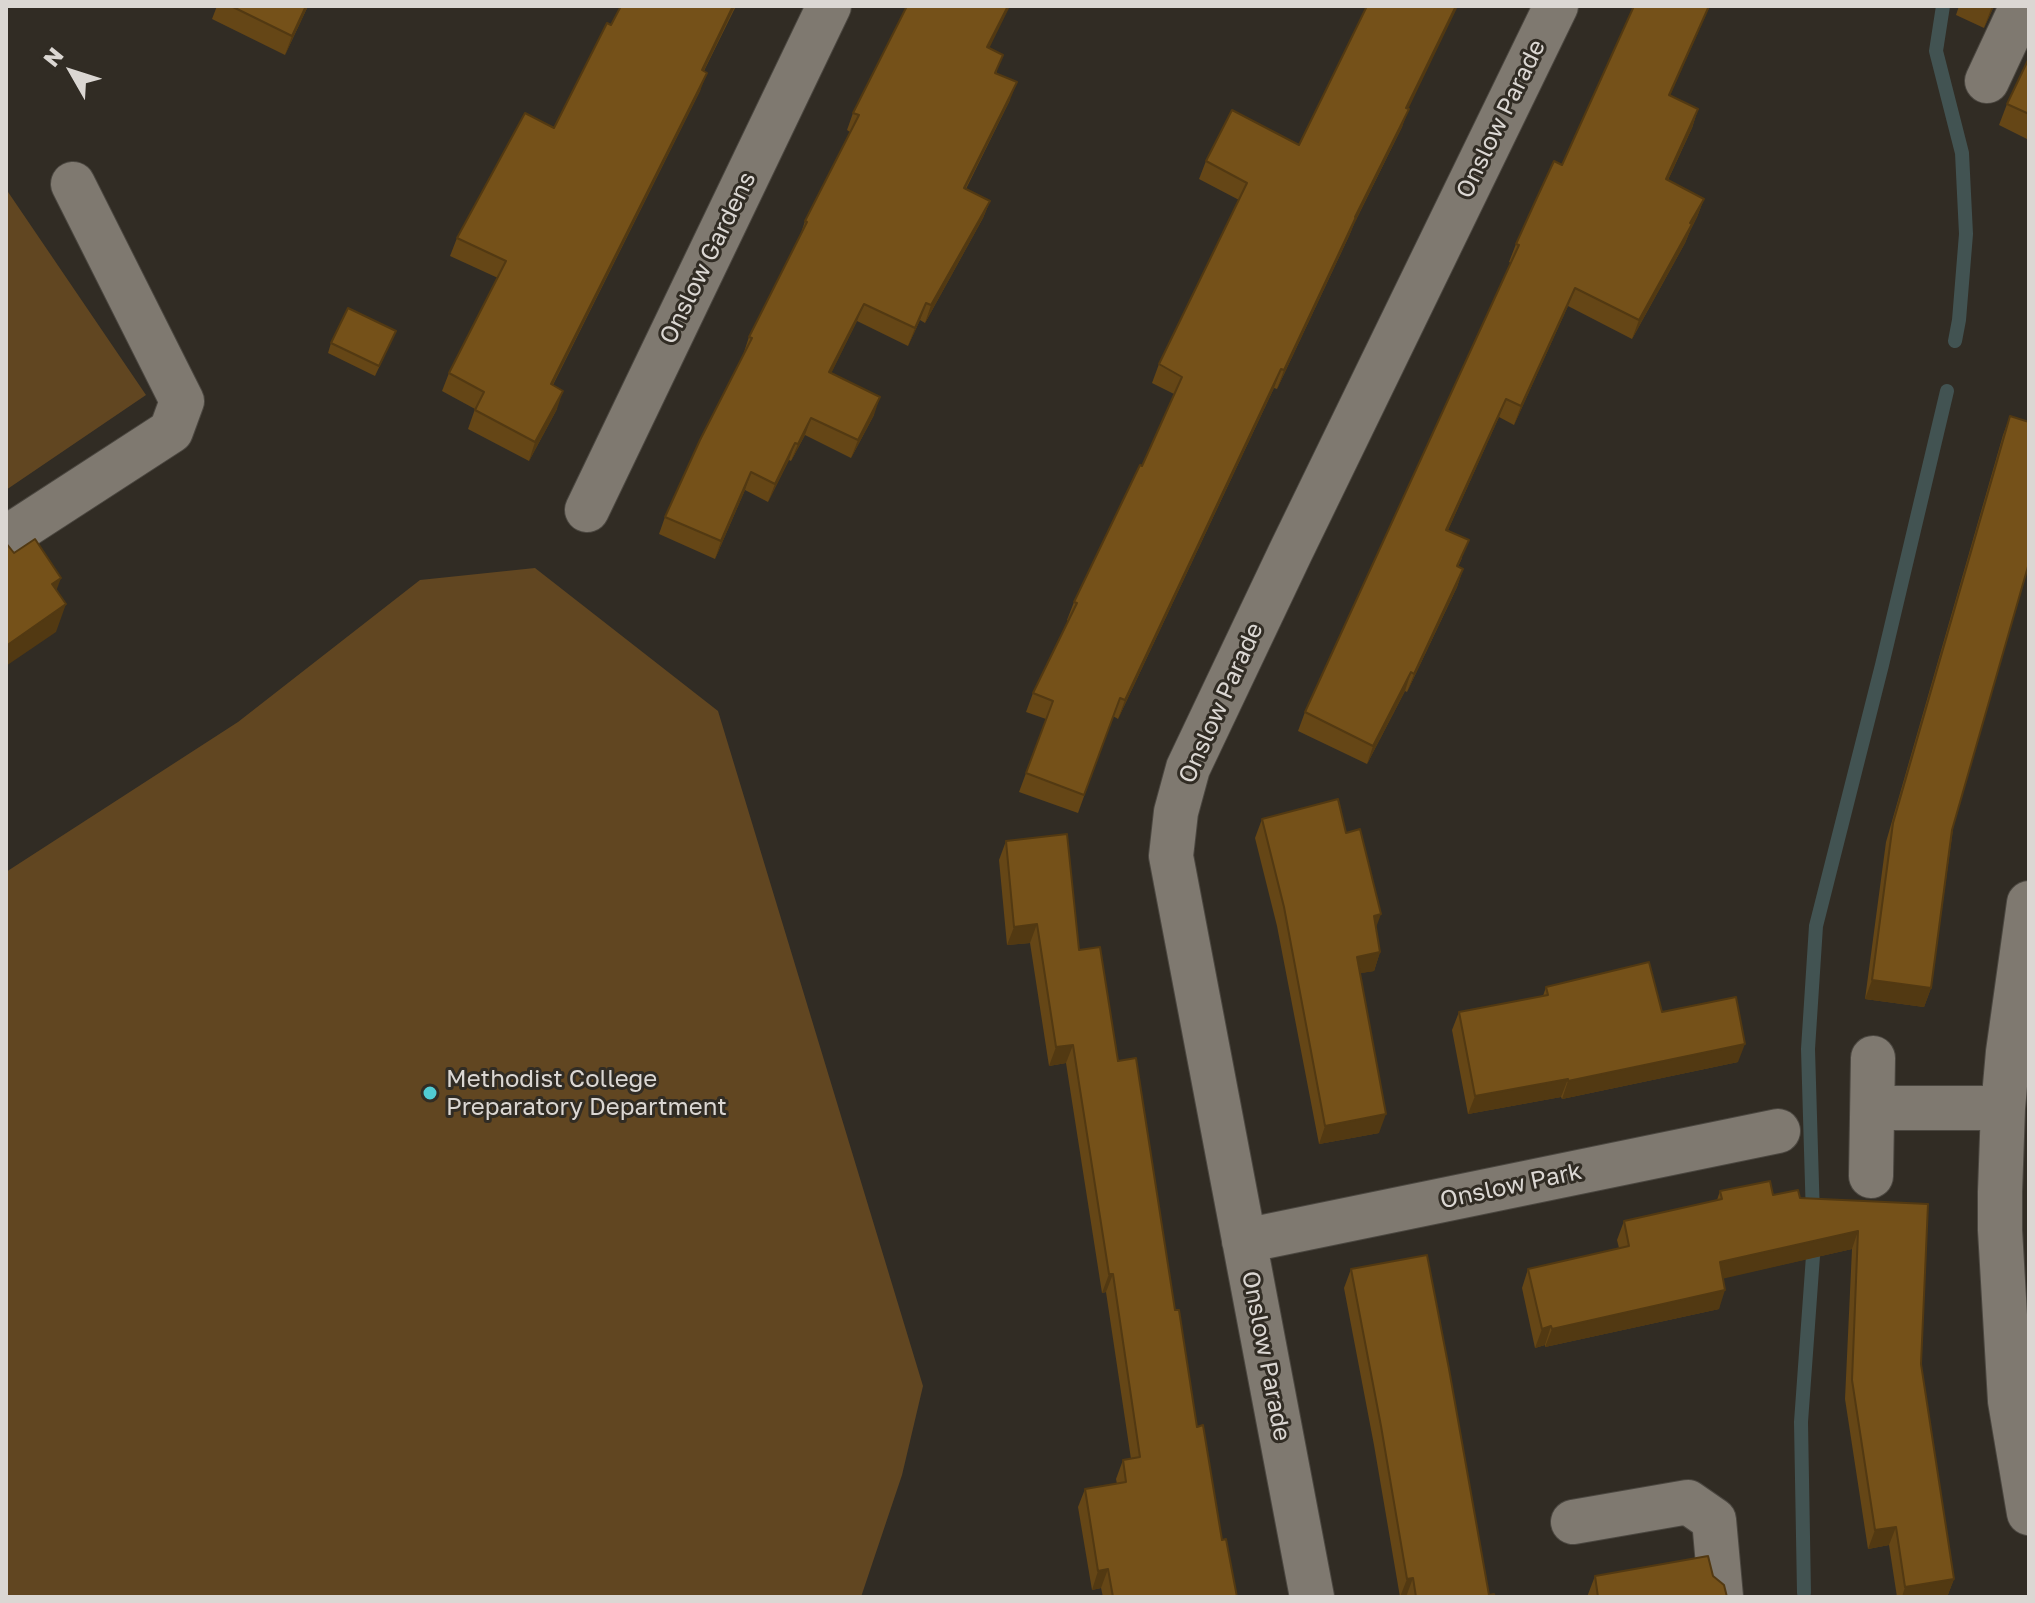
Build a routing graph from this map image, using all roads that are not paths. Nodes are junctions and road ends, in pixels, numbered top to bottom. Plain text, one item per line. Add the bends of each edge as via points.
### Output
1 (829, 6) edge
2 (1556, 6) edge
3 (2022, 6) edge
4 (1987, 81) dead end
5 (73, 184) dead end
6 (587, 510) dead end
7 (6, 538) edge
8 (2029, 903) edge
9 (1873, 1058) dead end
10 (1873, 1108) junction
11 (2003, 1108) junction
12 (1778, 1131) dead end
13 (1871, 1176) dead end
14 (1244, 1241) junction
15 (2029, 1513) edge
16 (1573, 1522) dead end
17 (1312, 1597) edge
18 (1721, 1597) edge

1 - 6 street, Onslow Gardens
2 - 14 street, Onslow Parade via 1188,768 1176,812 1171,856
3 - 4 street
5 - 7 street via 182,401 171,431
8 - 11 street
9 - 10 street
10 - 11 street
10 - 13 street
11 - 15 street via 2000,1230 2010,1401
12 - 14 street, Onslow Park
14 - 17 street, Onslow Parade
16 - 18 street via 1688,1502 1714,1520

